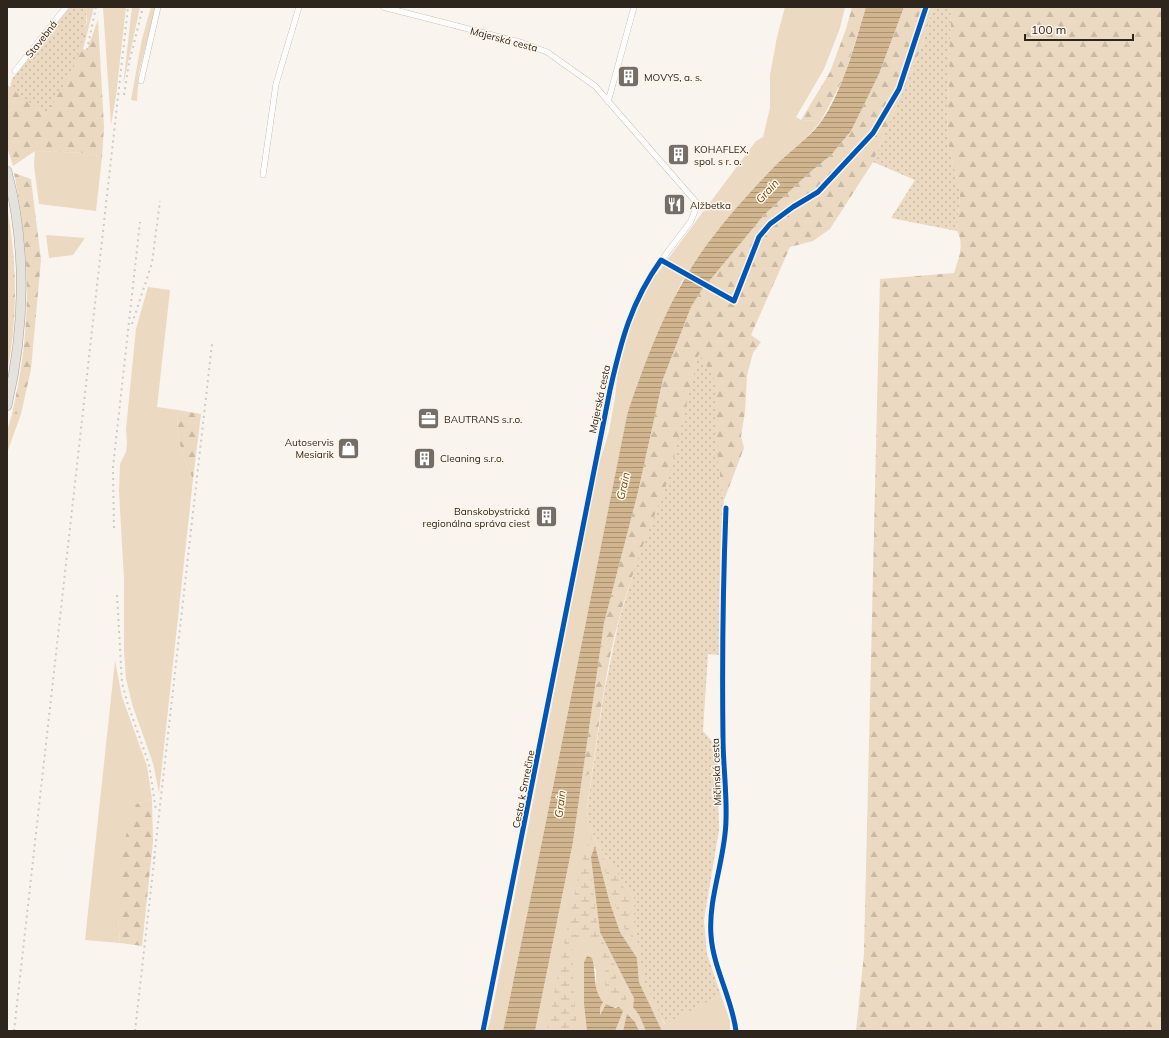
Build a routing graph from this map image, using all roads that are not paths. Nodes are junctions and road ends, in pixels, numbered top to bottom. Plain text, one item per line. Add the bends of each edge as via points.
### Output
1 (66, 7) edge
2 (158, 7) edge
3 (299, 7) edge
4 (383, 7) edge
5 (634, 7) edge
6 (15, 71) dead end
7 (141, 81) dead end
8 (608, 102) junction
9 (7, 170) edge
10 (263, 175) dead end
11 (7, 406) edge
12 (726, 508) dead end
13 (578, 550) joint
14 (483, 1031) edge
15 (736, 1031) edge

1 - 6 street, Stavebná
2 - 7 street
3 - 10 street via 276,84
4 - 8 street, Majerská cesta via 540,48 590,82
5 - 8 street
8 - 13 street, Majerská cesta via 694,197 696,208 691,221 642,289 628,320 610,390
9 - 11 main road via 20,252 21,297 18,345
12 - 15 street, Mičinská cesta via 723,683 726,819 710,932 714,956 735,1020
13 - 14 street, Cesta k Smrečine

